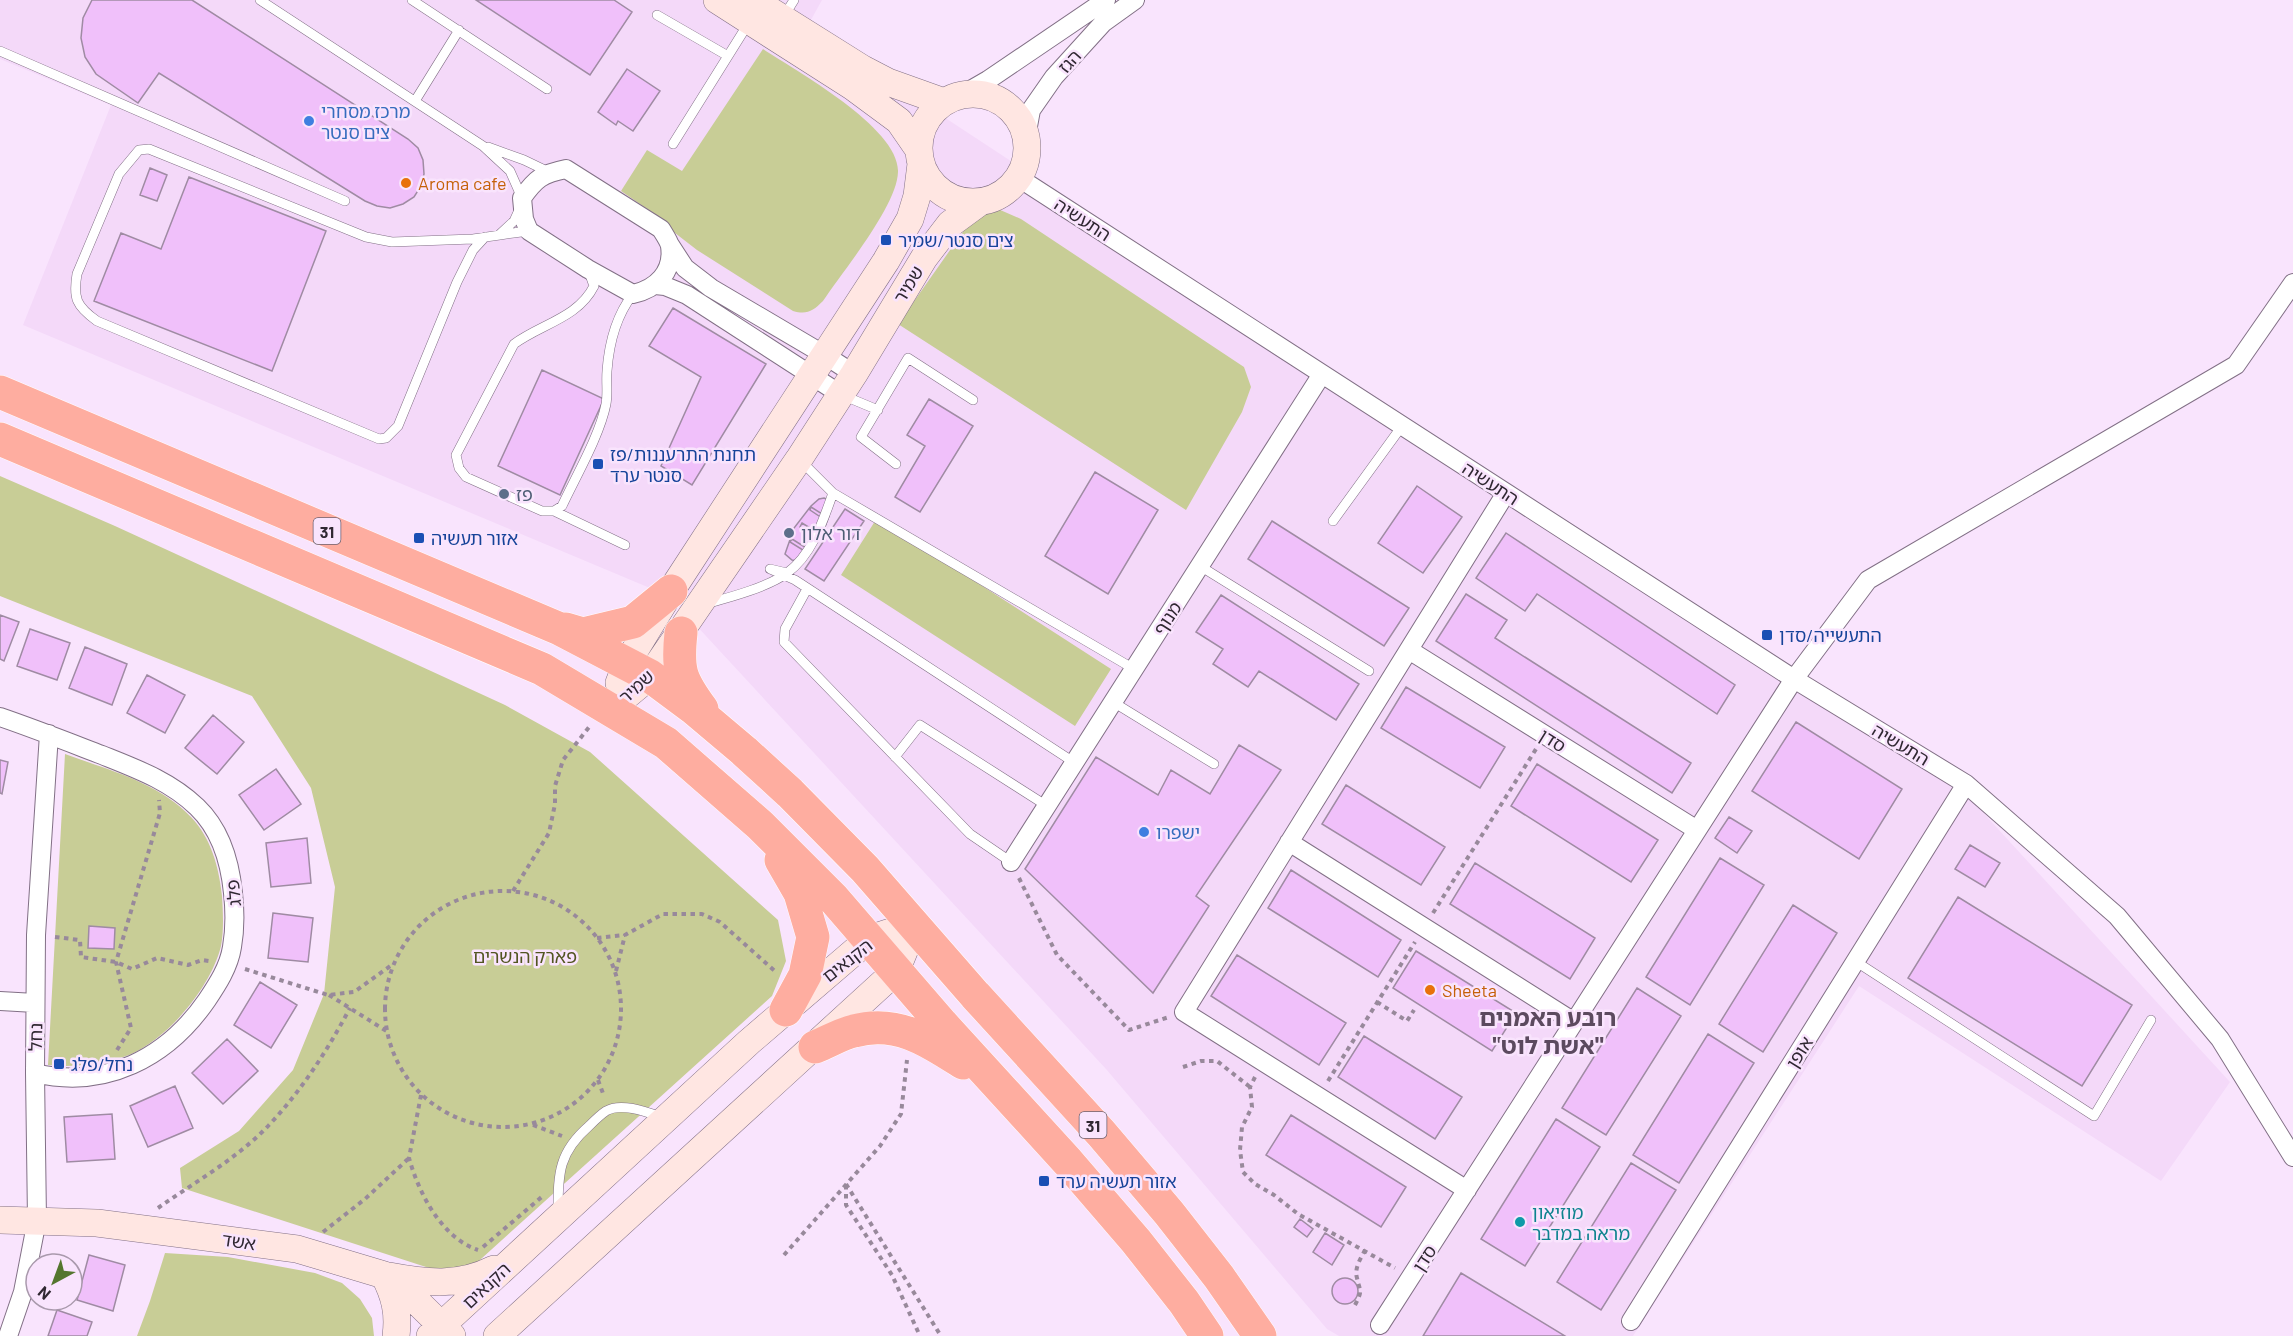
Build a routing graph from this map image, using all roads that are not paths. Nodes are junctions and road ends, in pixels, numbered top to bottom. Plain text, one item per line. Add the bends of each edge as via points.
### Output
1 (260, 0) edge
2 (412, 0) edge
3 (717, 0) edge
4 (1106, 0) edge
5 (1134, 0) edge
6 (752, 10) edge
7 (657, 15) dead end
8 (783, 18) edge
9 (459, 30) junction
10 (0, 51) edge
11 (728, 56) junction
12 (547, 88) dead end
13 (953, 98) junction
14 (415, 101) junction
15 (1026, 137) junction
16 (673, 144) dead end
17 (483, 146) junction
18 (920, 157) junction
19 (549, 172) junction
20 (1019, 178) junction
21 (345, 201) dead end
22 (522, 201) junction
23 (980, 202) junction
24 (529, 231) junction
25 (498, 235) junction
26 (485, 237) junction
27 (670, 245) junction
28 (588, 269) junction
29 (2293, 282) edge
30 (655, 285) junction
31 (633, 294) junction
32 (817, 364) junction
33 (1322, 374) junction
34 (847, 384) junction
35 (0, 392) edge
36 (973, 400) dead end
37 (878, 410) junction
38 (1402, 426) junction
39 (0, 439) edge
40 (799, 459) junction
41 (896, 464) dead end
42 (833, 493) junction
43 (1506, 493) junction
44 (554, 511) junction
45 (1333, 521) dead end
46 (626, 545) dead end
47 (1200, 566) junction
48 (787, 573) junction
49 (807, 589) junction
50 (671, 591) junction
51 (701, 605) junction
52 (537, 619) junction
53 (681, 633) junction
54 (1409, 650) junction
55 (1134, 669) junction
56 (639, 670) junction
57 (1369, 671) dead end
58 (1794, 679) junction
59 (1113, 702) junction
60 (609, 710) junction
61 (0, 717) edge
62 (715, 727) junction
63 (49, 734) junction
64 (895, 757) junction
65 (1075, 763) junction
66 (1214, 764) dead end
67 (1966, 784) junction
68 (1047, 806) junction
69 (760, 825) junction
70 (1697, 830) junction
71 (1289, 842) junction
72 (1011, 862) joint
73 (915, 924) junction
74 (869, 939) junction
75 (1856, 961) junction
76 (896, 971) junction
77 (0, 1001) edge
78 (35, 1003) junction
79 (786, 1010) junction
80 (2151, 1020) dead end
81 (1574, 1022) junction
82 (815, 1047) junction
83 (35, 1073) junction
84 (1000, 1087) junction
85 (666, 1118) junction
86 (2293, 1157) edge
87 (1467, 1190) junction
88 (559, 1217) junction
89 (0, 1220) edge
90 (37, 1220) junction
91 (514, 1258) junction
92 (384, 1275) junction
93 (1631, 1321) dead end
94 (1380, 1326) dead end
95 (441, 1332) edge
96 (8, 1336) edge
97 (396, 1336) edge
98 (497, 1336) edge
99 (1207, 1336) edge
100 (1260, 1336) edge

1 - 14 lane
2 - 9 lane
3 - 6 street
4 - 13 street, הגז via 988,80
5 - 15 street, הגז via 1103,23 1054,77 1031,110
6 - 8 street
6 - 11 lane
7 - 11 lane
8 - 13 street via 888,82
8 - 18 street via 854,87 899,121
9 - 12 lane
9 - 14 lane
10 - 21 lane
11 - 16 lane
13 - 15 street via 984,95 1003,103 1018,118
13 - 18 street via 935,109 923,126
14 - 17 lane
15 - 20 street via 1026,162
17 - 19 lane
17 - 22 lane via 510,171
18 - 23 street via 935,187 953,198
18 - 32 street, שמיר via 917,196 910,219
19 - 22 street via 538,178
19 - 27 street via 566,169 662,229
20 - 23 street via 999,196
20 - 33 street, התעשיה
22 - 24 street
22 - 25 lane via 514,221
23 - 34 street, שמיר via 951,224 924,258
24 - 25 lane
24 - 28 street
25 - 26 lane
26 - 26 lane via 392,242 366,237 149,149 139,150 120,174 77,274 74,291 77,302 97,321 379,439 386,438 398,426 457,282 473,250
27 - 30 street via 666,275
27 - 32 street via 685,268
28 - 31 street
28 - 44 lane via 594,286 588,297 561,319 514,344 456,455 466,477 542,511
29 - 58 street, סדן via 2236,365 1868,580
30 - 31 street
30 - 32 street via 687,295
31 - 44 lane via 622,309 613,334 606,403 599,425 562,506
32 - 34 street
32 - 34 street
32 - 50 street, שמיר
33 - 38 street, התעשיה
33 - 47 street, מנוף
34 - 37 lane
34 - 40 street, שמיר
35 - 52 highway, 31
36 - 37 lane via 908,358
37 - 41 lane via 861,437
38 - 43 street, התעשיה
38 - 45 lane
39 - 60 highway, 31 via 542,669
40 - 42 lane
40 - 51 street, שמיר
42 - 48 lane via 808,551
42 - 55 lane
43 - 54 street
43 - 58 street, התעשיה
44 - 46 lane
47 - 55 street, מנוף
47 - 57 lane
48 - 49 lane via 770,569
48 - 51 lane via 742,594
49 - 64 lane via 784,629 784,642
49 - 65 lane
50 - 52 highway via 633,622 605,630 582,634
50 - 56 street, שמיר
51 - 53 street, שמיר
52 - 56 highway, 31
53 - 56 street, שמיר
53 - 62 highway via 678,658 685,685
54 - 70 street, סדן
54 - 71 street
55 - 59 street, מנוף
56 - 60 street, שמיר
56 - 62 highway, 31
58 - 67 street, התעשיה
58 - 70 street, סדן
59 - 65 street, מנוף
59 - 66 lane
60 - 69 highway, 31 via 666,743
61 - 63 street, פלג
62 - 73 highway, 31 via 790,793
63 - 78 street, נחל
63 - 83 street, פלג via 158,778 198,808 216,830 231,872 235,913 232,949 219,982 195,1017 161,1050 134,1065 102,1074 59,1079
64 - 68 lane via 920,724
64 - 72 lane via 970,834
65 - 68 street, מנוף
67 - 75 street, אופן
67 - 86 street, התעשיה via 2117,916 2220,1039
68 - 72 street, מנוף
69 - 74 highway, 31
69 - 79 highway via 800,893 813,937 805,975
70 - 81 street, סדן
71 - 81 street
71 - 87 street via 1184,1012
73 - 74 street, הקנאים
73 - 76 street, הקנאים
73 - 100 highway, 31 via 1169,1213
74 - 76 highway, 31
74 - 79 street, הקנאים
75 - 80 lane via 2094,1116
75 - 93 street, אופן
76 - 82 street, הקנאים
76 - 84 highway, 31
77 - 78 street
78 - 83 street, נחל
79 - 85 street, הקנאים
81 - 87 street, סדן
82 - 84 highway via 854,1030 909,1032 922,1036
82 - 98 street, הקנאים
83 - 90 street, נחל
84 - 99 highway, 31 via 1136,1241
85 - 88 street, הקנאים
85 - 88 lane via 632,1107 608,1109 573,1140 563,1157 558,1183
87 - 94 street, סדן
88 - 91 street, הקנאים
89 - 90 street, אשד
90 - 92 street, אשד via 129,1227 297,1249
90 - 96 street, נחל via 23,1292
91 - 92 street via 486,1273 456,1282 417,1282
91 - 95 street, הקנאים
92 - 95 street, אשד via 400,1285
92 - 97 street via 397,1307

